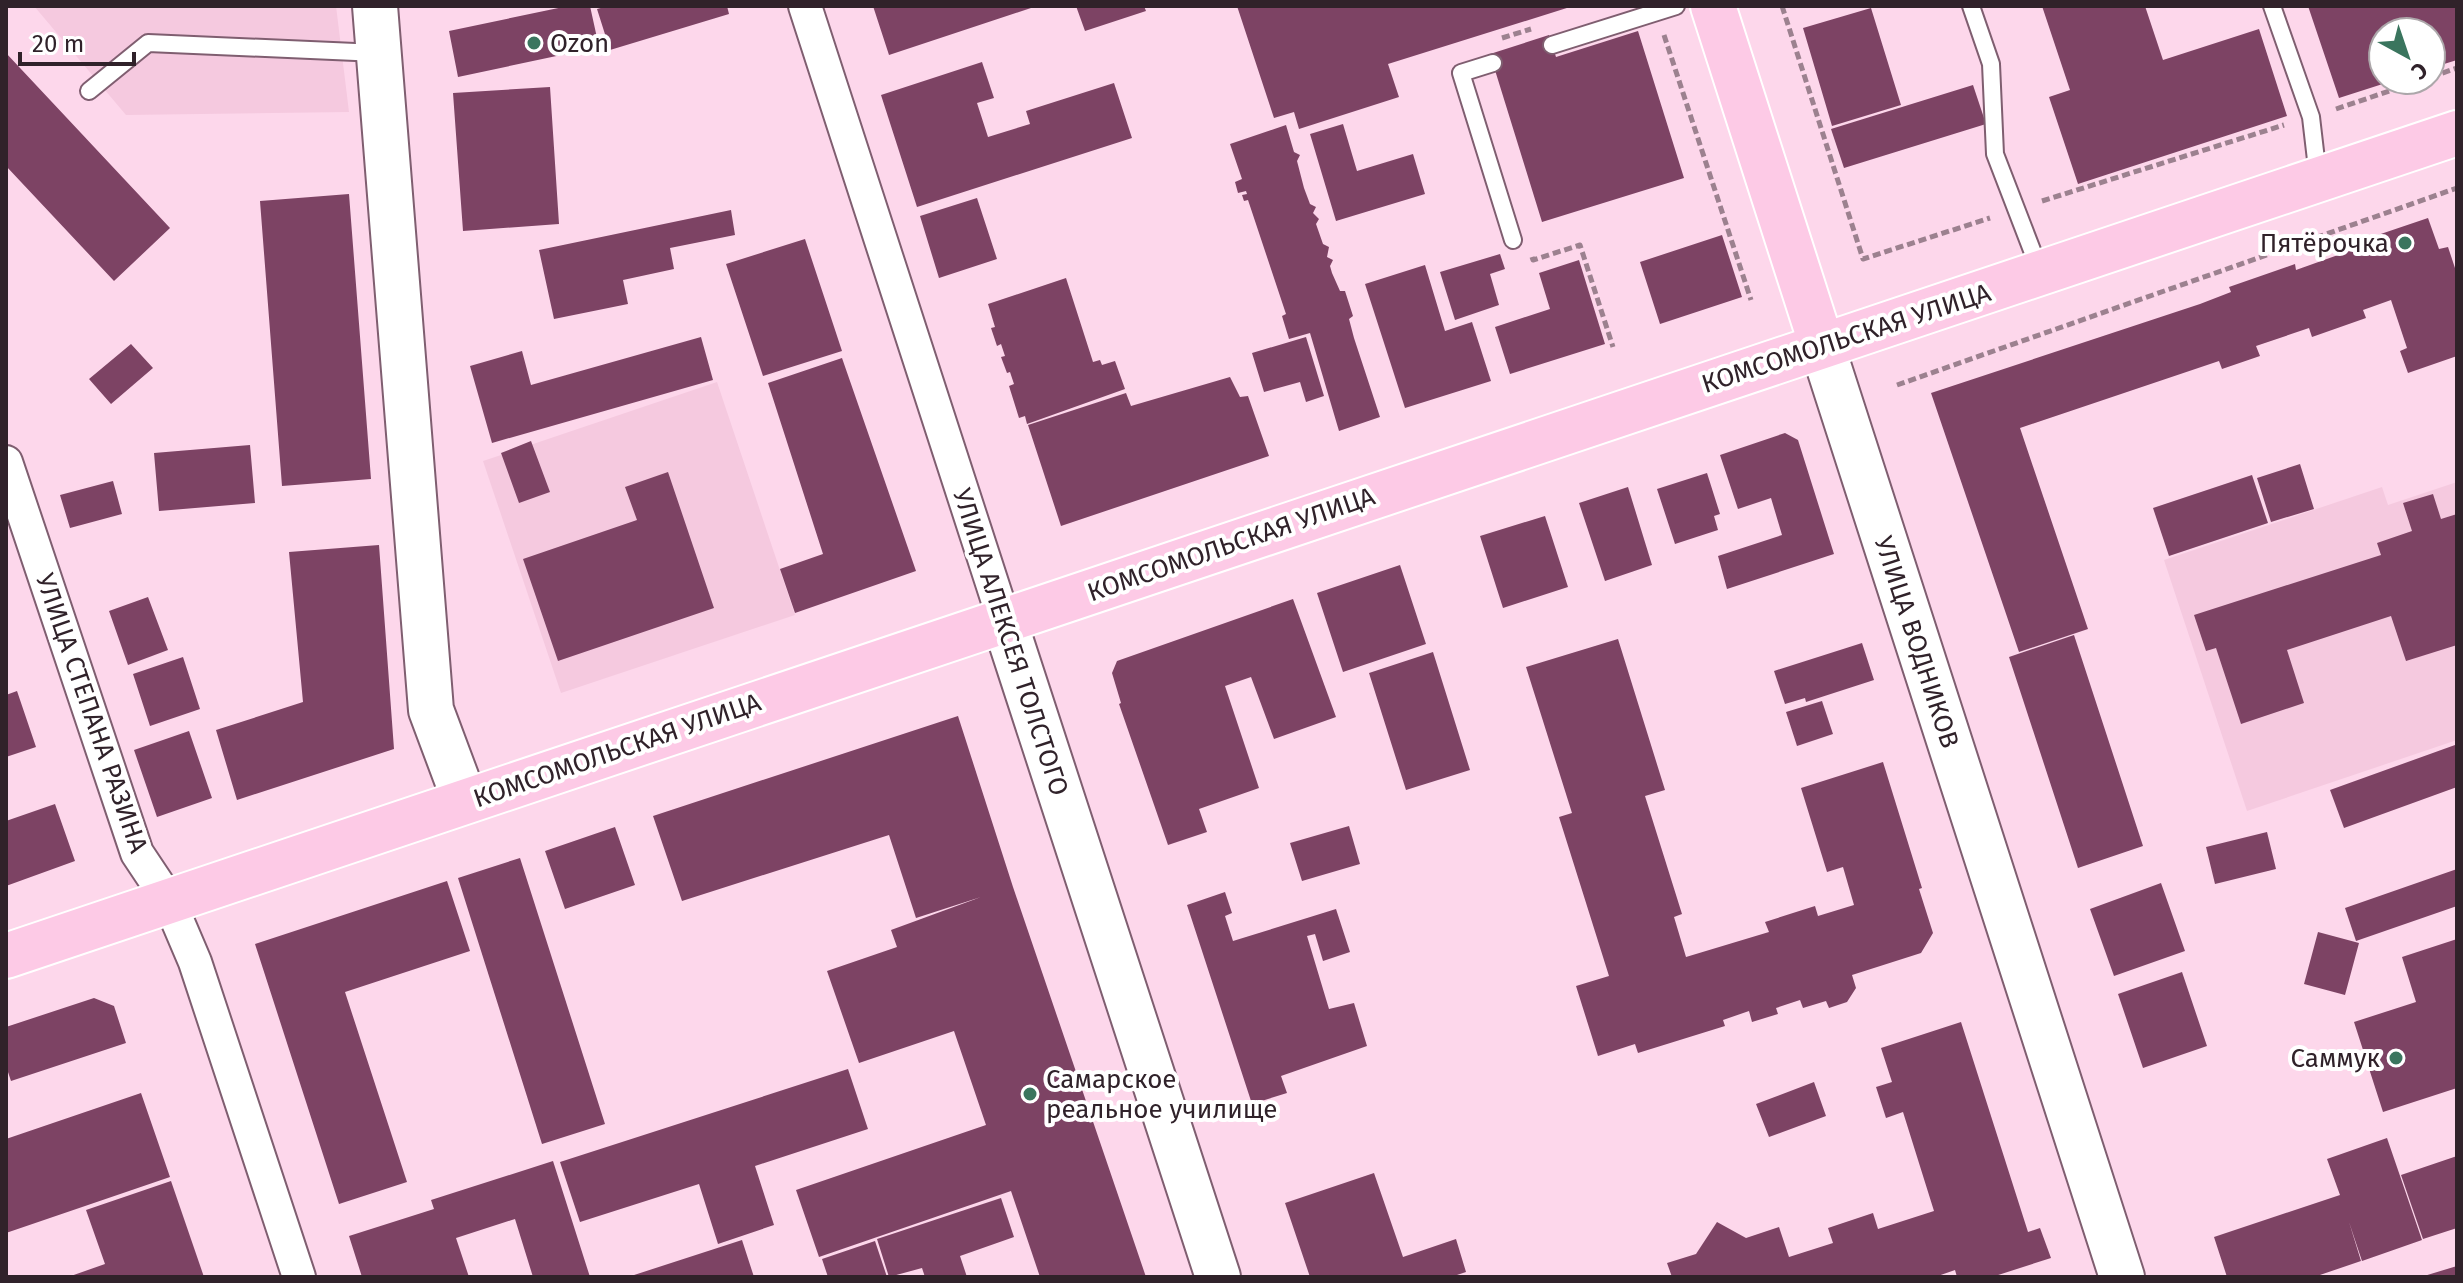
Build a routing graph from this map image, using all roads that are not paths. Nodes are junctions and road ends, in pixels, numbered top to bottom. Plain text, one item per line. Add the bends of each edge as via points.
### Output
1 (375, 6) edge
2 (805, 6) edge
3 (1676, 6) edge
4 (1713, 6) edge
5 (1971, 6) edge
6 (2272, 6) edge
7 (1552, 45) dead end
8 (379, 53) junction
9 (1493, 63) dead end
10 (89, 91) dead end
11 (2457, 133) edge
12 (2319, 179) junction
13 (1513, 240) dead end
14 (2041, 273) junction
15 (1822, 346) junction
16 (6, 462) edge
17 (1004, 620) junction
18 (465, 801) junction
19 (169, 901) junction
20 (6, 956) edge
21 (299, 1277) edge
22 (1218, 1277) edge
23 (2122, 1277) edge

1 - 8 main road
2 - 17 street, УЛИЦА АЛЕКСЕЯ ТОЛСТОГО
3 - 7 lane
4 - 15 main road, УЛИЦА ВОДНИКОВ
5 - 14 lane via 1991,64 1995,154
6 - 12 lane via 2311,117
8 - 10 lane via 148,43
8 - 18 main road via 431,710
9 - 13 lane via 1461,73
11 - 12 main road, КОМСОМОЛЬСКАЯ УЛИЦА
12 - 14 main road, КОМСОМОЛЬСКАЯ УЛИЦА
14 - 15 main road, КОМСОМОЛЬСКАЯ УЛИЦА
15 - 17 main road, КОМСОМОЛЬСКАЯ УЛИЦА
15 - 23 main road, УЛИЦА ВОДНИКОВ
16 - 19 street, УЛИЦА СТЕПАНА РАЗИНА via 137,853
17 - 18 main road, КОМСОМОЛЬСКАЯ УЛИЦА
17 - 22 main road, УЛИЦА АЛЕКСЕЯ ТОЛСТОГО
18 - 19 main road, КОМСОМОЛЬСКАЯ УЛИЦА
19 - 20 main road, КОМСОМОЛЬСКАЯ УЛИЦА
19 - 21 street, УЛИЦА СТЕПАНА РАЗИНА via 195,962

